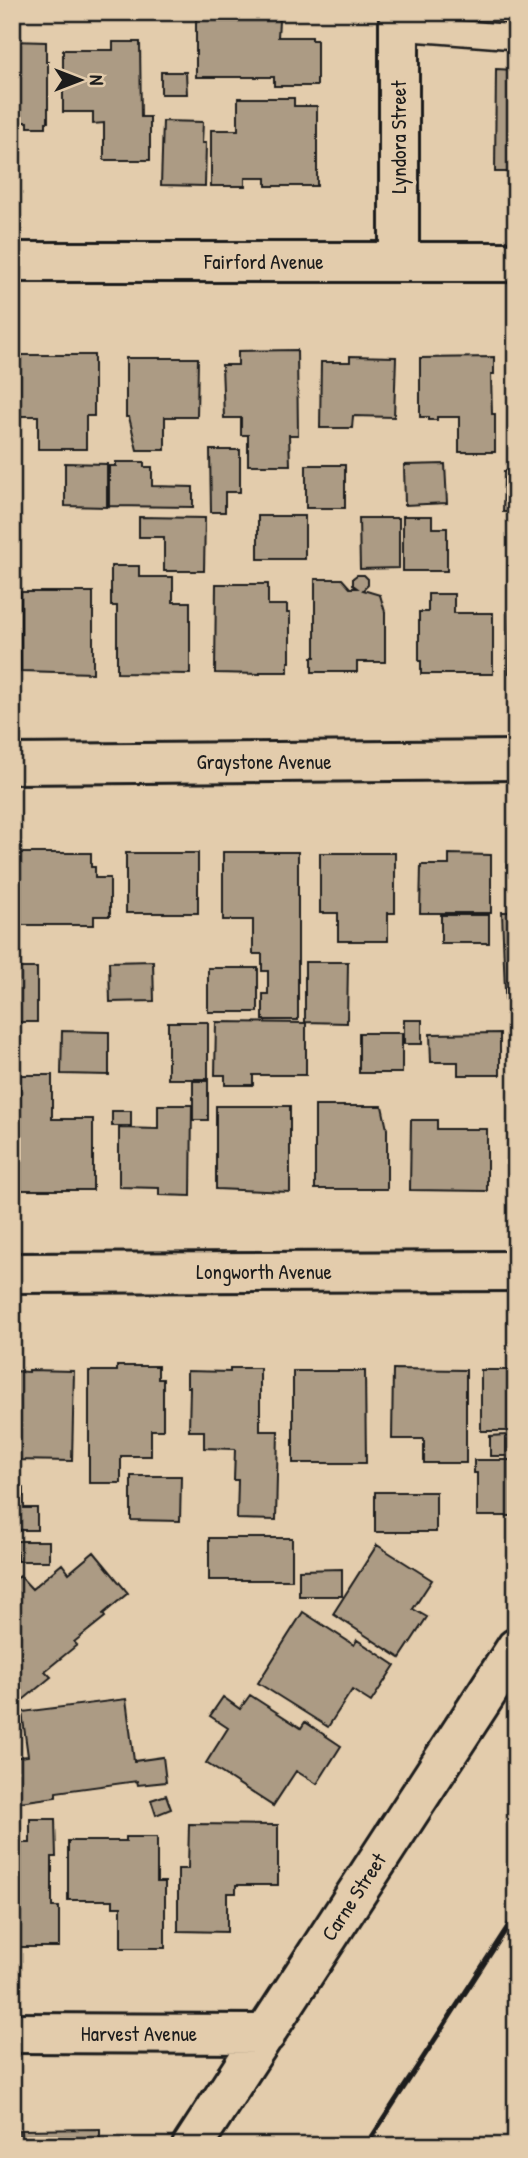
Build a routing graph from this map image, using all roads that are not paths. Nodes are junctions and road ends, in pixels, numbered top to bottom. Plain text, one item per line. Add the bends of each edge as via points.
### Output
1 (399, 20) edge
2 (516, 37) edge
3 (12, 262) edge
4 (400, 262) junction
5 (516, 262) edge
6 (516, 760) edge
7 (12, 764) edge
8 (516, 1271) edge
9 (12, 1273) edge
10 (516, 1648) edge
11 (12, 2034) edge
12 (266, 2034) junction
13 (192, 2146) edge

1 - 2 lane
1 - 4 street, Lyndora Street
3 - 4 street, Fairford Avenue
4 - 5 street, Fairford Avenue
6 - 7 street, Graystone Avenue
8 - 9 street, Longworth Avenue
10 - 12 street, Carne Street
11 - 12 street, Harvest Avenue
12 - 13 street, Carne Street

